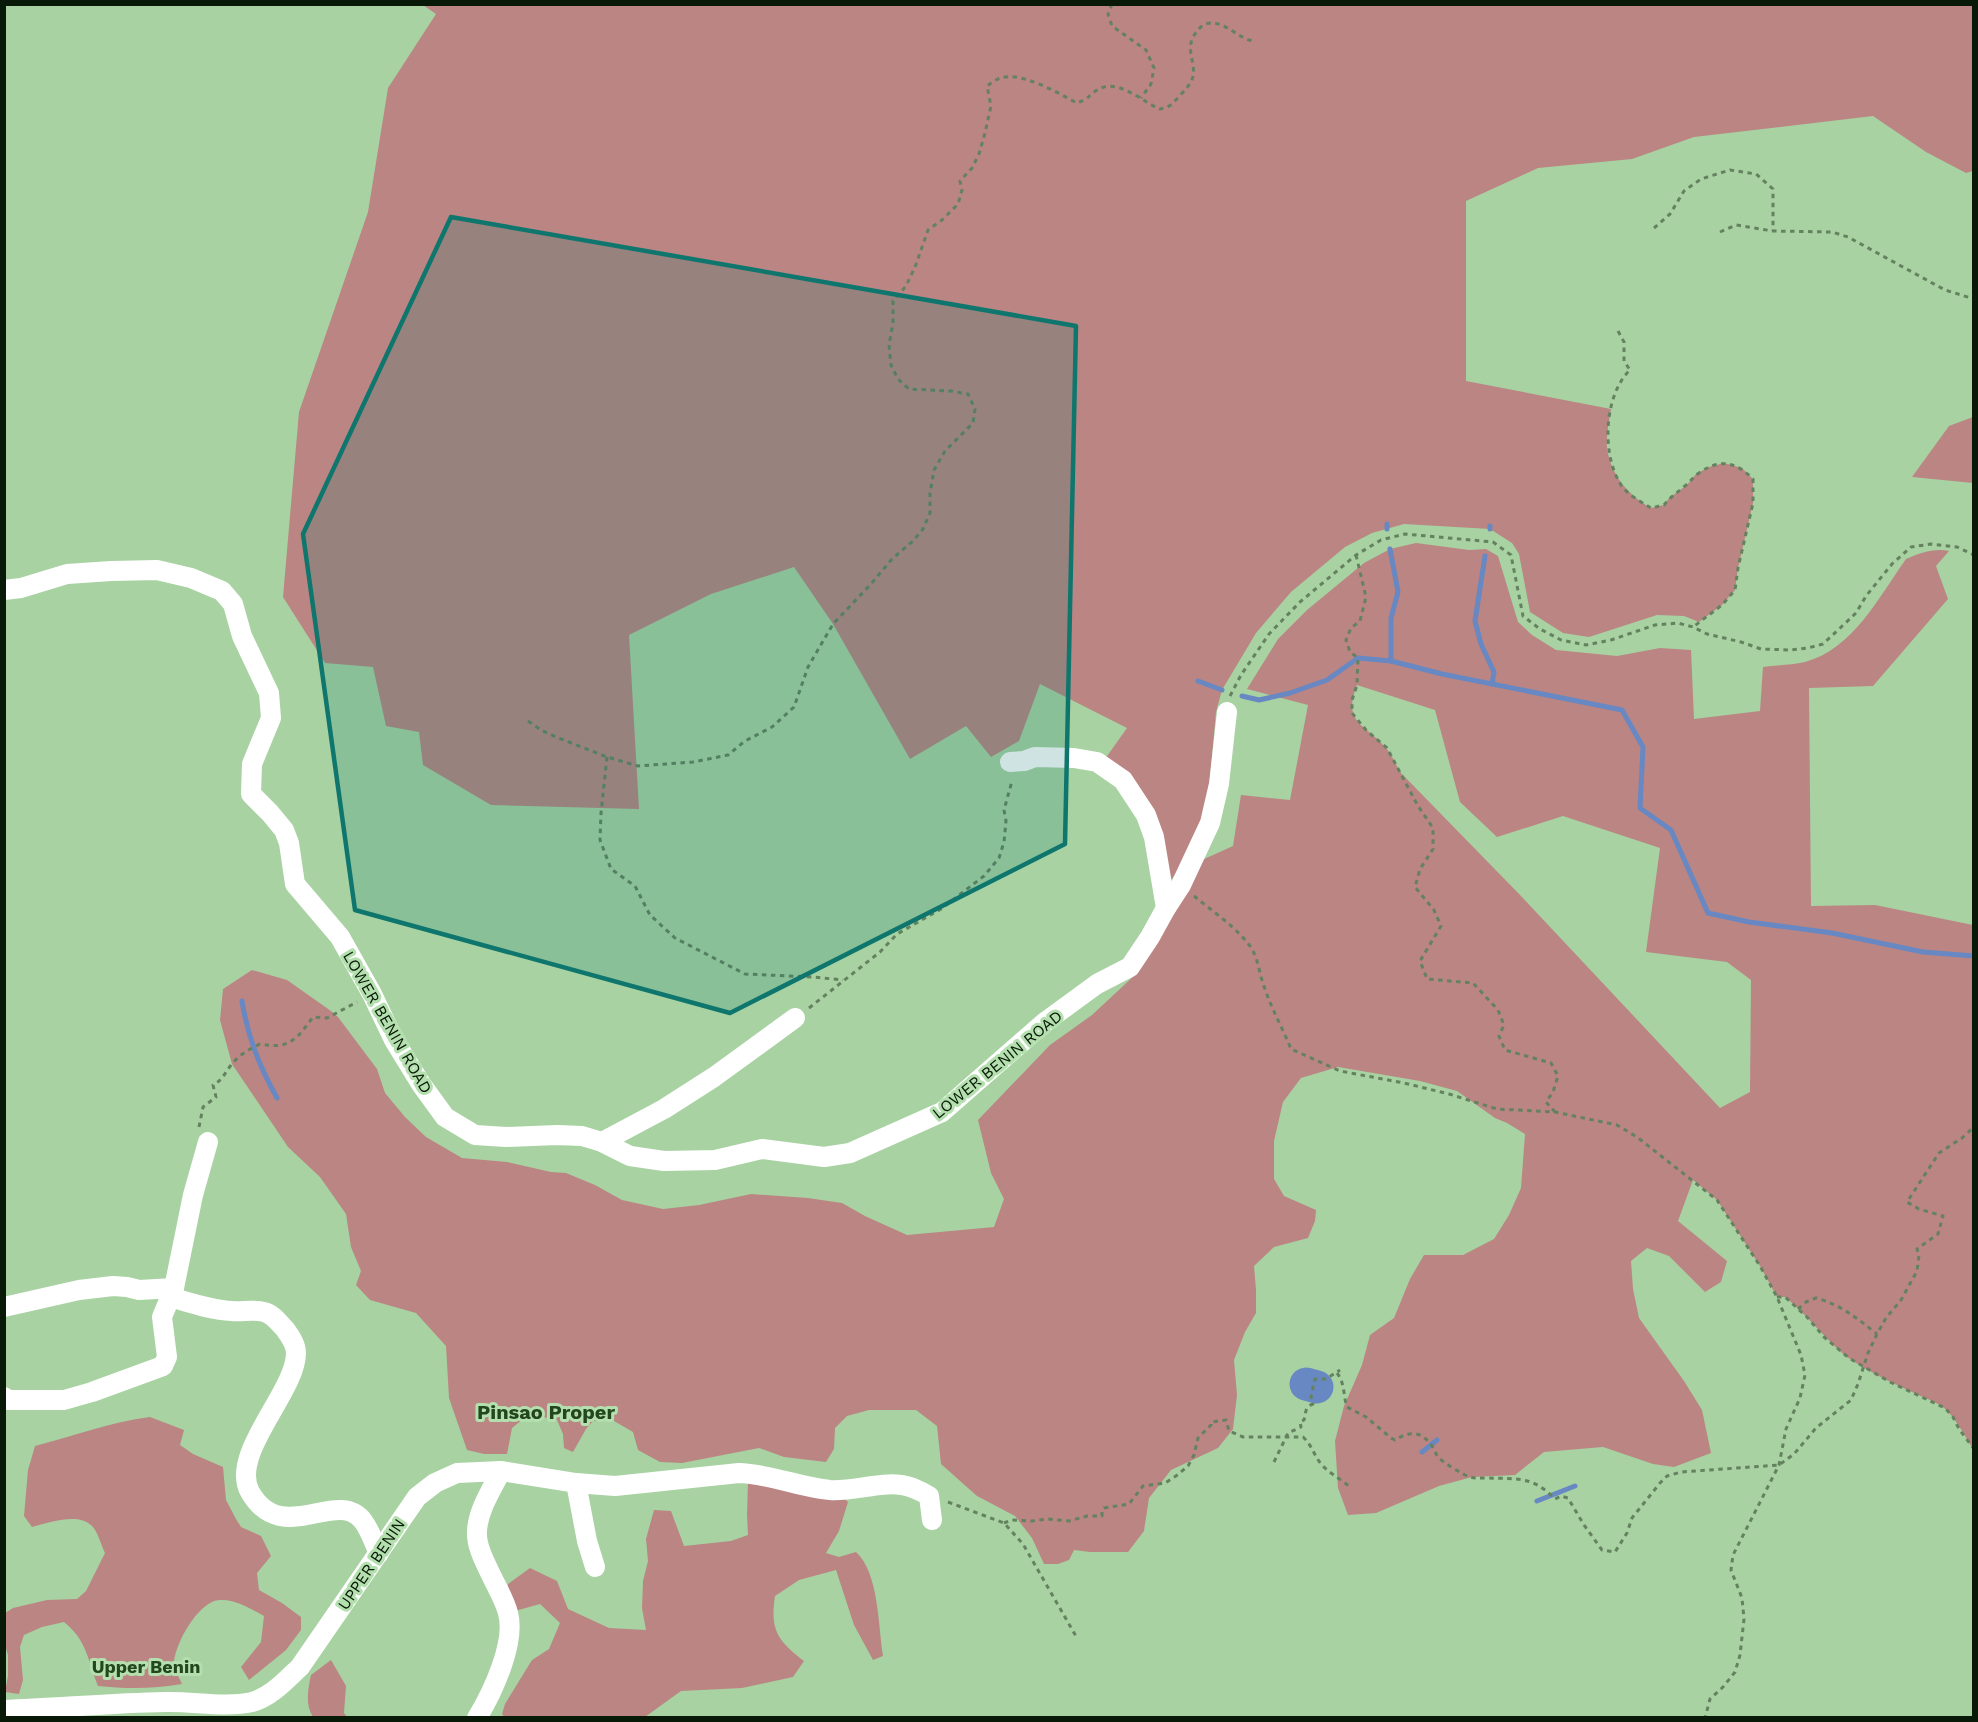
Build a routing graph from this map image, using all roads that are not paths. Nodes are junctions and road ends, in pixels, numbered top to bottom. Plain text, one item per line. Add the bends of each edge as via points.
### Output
1 (4, 590) edge
2 (1227, 712) road end
3 (1017, 761) road end
4 (1166, 908) junction
5 (795, 1018) road end
6 (208, 1142) road end
7 (602, 1143) junction
8 (172, 1292) junction
9 (4, 1307) edge
10 (4, 1397) edge
11 (501, 1471) junction
12 (576, 1483) junction
13 (932, 1520) dead end
14 (379, 1553) junction
15 (595, 1567) dead end
16 (234, 1703) junction
17 (4, 1710) edge
18 (252, 1718) edge
19 (477, 1718) edge

1 - 7 street, LOWER BENIN ROAD via 67,574 158,570 222,591 232,604 242,636 269,693 271,718 252,764 251,794 284,830 295,884 340,937 421,1084 445,1117 475,1135 582,1136
2 - 4 street, LOWER BENIN ROAD via 1210,823
3 - 4 street via 1035,757 1097,762 1123,780 1146,815 1154,837
4 - 7 street, LOWER BENIN ROAD via 1130,967 1097,984 1045,1022 942,1112 850,1154 824,1157 762,1149 715,1161 664,1161 630,1156
5 - 7 street via 714,1077
6 - 8 street
8 - 9 street via 113,1286
8 - 10 street via 162,1317 167,1357 163,1366 64,1400
8 - 14 street via 210,1308 264,1312 288,1333 296,1354 288,1380 251,1451 246,1468 250,1492 265,1510 288,1518 337,1509 351,1511 362,1519
11 - 12 street, UPPER BENIN
11 - 14 street, UPPER BENIN via 458,1473 435,1483 417,1497
11 - 19 street via 479,1516 477,1533 480,1551 508,1612 510,1628 508,1646
12 - 13 street, UPPER BENIN via 615,1486 739,1473 832,1490 890,1484 912,1487 929,1496
12 - 15 street
14 - 16 street, UPPER BENIN via 300,1667 267,1695 253,1702
16 - 17 street, UPPER BENIN via 114,1703
16 - 18 street

